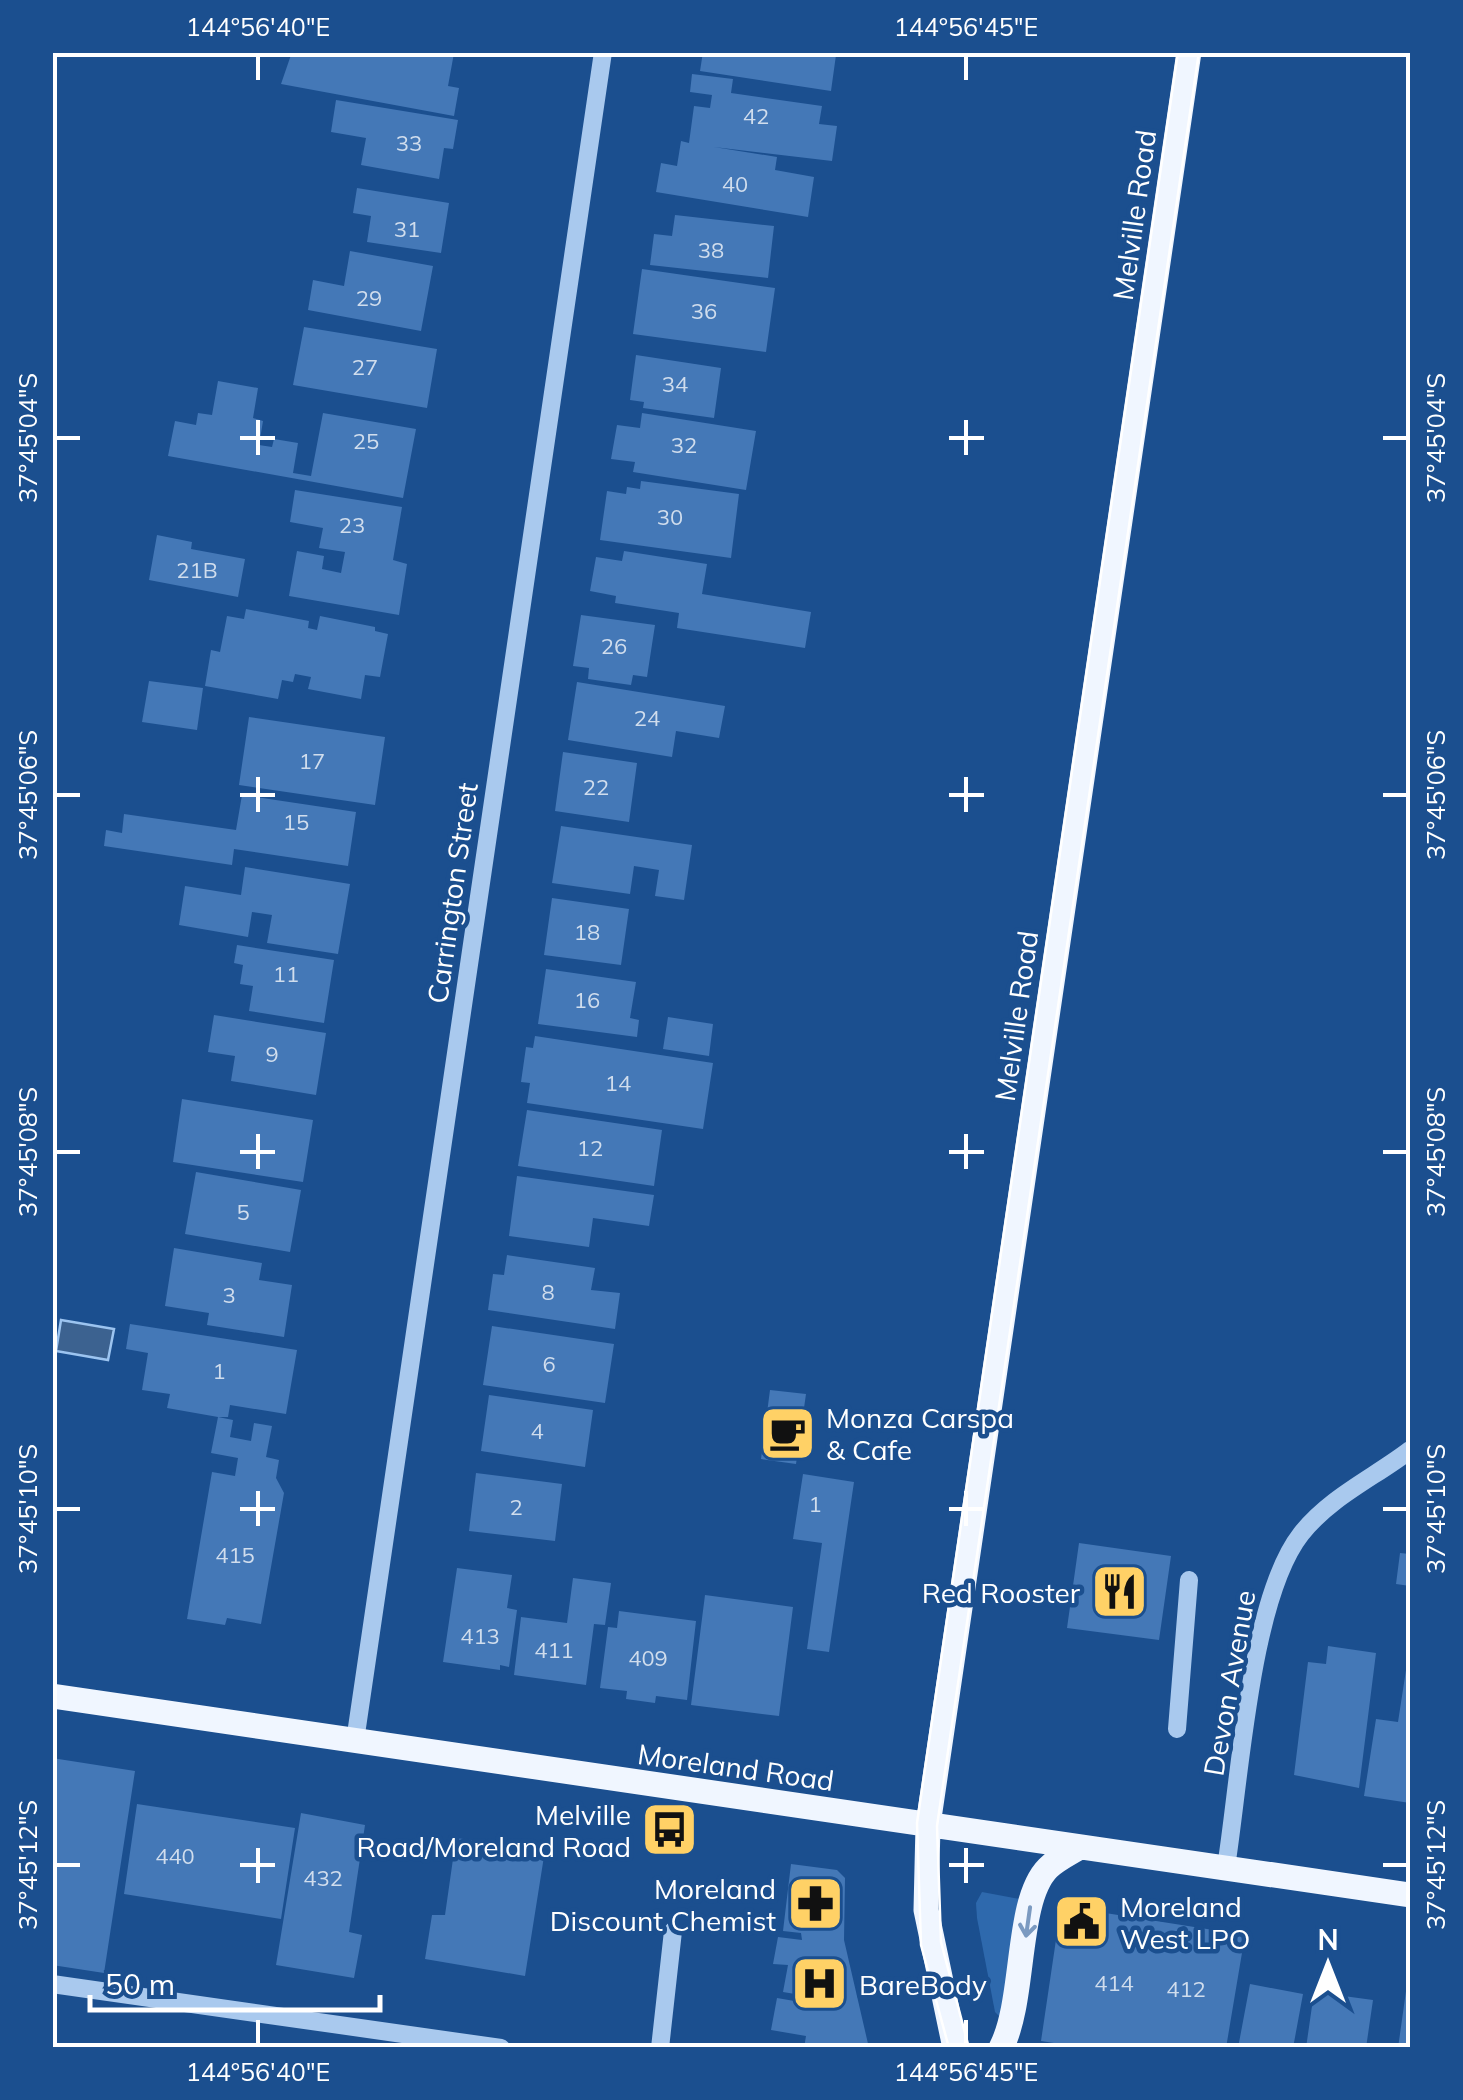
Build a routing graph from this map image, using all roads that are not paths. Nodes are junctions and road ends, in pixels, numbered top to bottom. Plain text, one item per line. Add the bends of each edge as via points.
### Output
1 (603, 52) edge
2 (1189, 52) edge
3 (1410, 1450) edge
4 (1189, 1580) dead end
5 (52, 1696) edge
6 (1178, 1729) dead end
7 (355, 1740) junction
8 (928, 1825) junction
9 (1080, 1846) junction
10 (1226, 1867) junction
11 (1410, 1895) edge
12 (674, 1932) dead end
13 (52, 1984) edge
14 (501, 2048) edge
15 (660, 2048) edge
16 (956, 2048) edge
17 (1001, 2048) edge

1 - 7 street, Carrington Street
2 - 8 main road, Melville Road
3 - 10 street, Devon Avenue via 1334,1502 1284,1558 1265,1614
4 - 6 street
5 - 7 main road, Moreland Road
7 - 8 main road, Moreland Road
8 - 9 main road, Moreland Road
8 - 16 main road, Melville Road via 926,1910
9 - 10 main road, Moreland Road
9 -> 17 main road via 1048,1867 1032,1894 1013,2024
10 - 11 main road, Moreland Road
12 - 15 street
13 - 14 street

